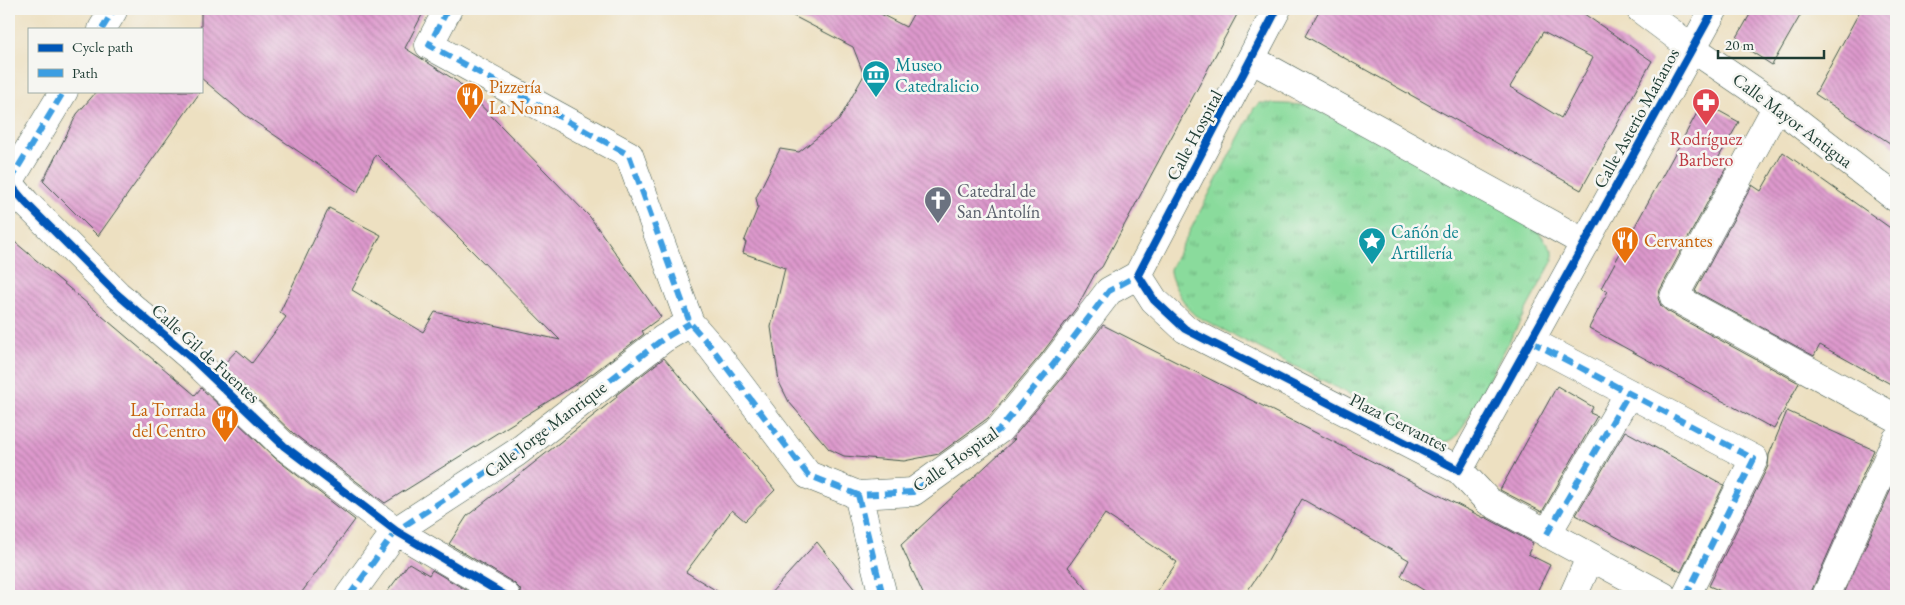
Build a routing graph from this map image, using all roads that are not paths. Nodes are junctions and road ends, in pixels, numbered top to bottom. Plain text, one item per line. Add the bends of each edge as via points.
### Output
1 (448, 9) edge
2 (1277, 9) edge
3 (1640, 9) edge
4 (1714, 9) edge
5 (1692, 48) junction
6 (1251, 59) junction
7 (63, 92) edge
8 (1777, 106) junction
9 (9, 182) edge
10 (1896, 198) edge
11 (1585, 243) junction
12 (1138, 275) junction
13 (690, 323) junction
14 (1530, 341) junction
15 (1629, 393) junction
16 (1896, 418) edge
17 (1896, 440) edge
18 (1459, 470) junction
19 (858, 495) junction
20 (396, 531) junction
21 (1547, 534) junction
22 (1590, 558) junction
23 (349, 596) edge
24 (506, 596) edge
25 (883, 596) edge
26 (1573, 596) edge
27 (1663, 596) edge
28 (1686, 596) edge
29 (1826, 596) edge

1 - 13 street via 429,45 629,155
2 - 6 street, Calle Hospital
3 - 5 street, Calle Mayor Antigua
4 - 5 street, Calle Asterio Mañanos
5 - 8 street, Calle Mayor Antigua
5 - 11 street, Calle Asterio Mañanos
6 - 11 street
6 - 12 street, Calle Hospital
7 - 9 street
8 - 10 street, Calle Mayor Antigua
8 - 16 street via 1674,297
9 - 20 street, Calle Gil de Fuentes via 117,294 196,362 284,446
11 - 14 street, Plaza Cervantes
12 - 18 street, Plaza Cervantes via 1154,300 1185,328
12 - 19 street, Calle Hospital via 1109,291 998,430 913,492
13 - 19 street, Calle Hospital via 808,475
13 - 20 street, Calle Jorge Manrique via 663,339 516,453
14 - 15 street
14 - 18 street, Plaza Cervantes
15 - 21 street
15 - 28 street via 1754,459
17 - 29 street
18 - 21 street via 1488,501
19 - 25 street
20 - 23 street
20 - 24 street, Calle Gil de Fuentes
21 - 22 street
22 - 26 street
22 - 27 street

